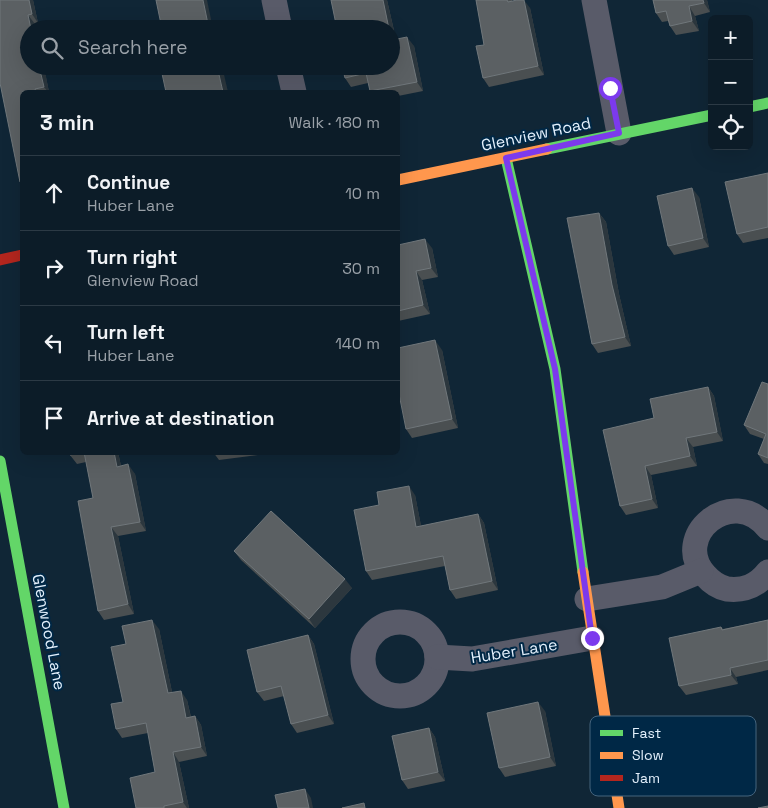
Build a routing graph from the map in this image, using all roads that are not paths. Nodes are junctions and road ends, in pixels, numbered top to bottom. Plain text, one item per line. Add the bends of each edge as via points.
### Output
1 (274, 0) edge
2 (594, 0) edge
3 (278, 20) edge
4 (290, 75) edge
5 (294, 90) edge
6 (768, 104) edge
7 (753, 106) edge
8 (708, 116) edge
9 (619, 133) junction
10 (506, 158) junction
11 (400, 180) edge
12 (20, 255) edge
13 (0, 260) edge
14 (0, 461) edge
15 (768, 528) edge
16 (701, 571) junction
17 (768, 572) edge
18 (587, 599) junction
19 (592, 638) junction
20 (437, 657) dead end
21 (604, 716) edge
22 (64, 808) edge

1 - 3 street
2 - 9 street
4 - 5 street
6 - 7 street
8 - 9 street, Glenview Road
9 - 10 street, Glenview Road
10 - 11 street, Glenview Road
10 - 18 street via 555,369
12 - 13 street
14 - 22 street, Glenwood Lane
15 - 16 street via 752,514 740,510 716,515 699,533 696,559
16 - 17 street via 710,582 736,590 750,588
16 - 18 street via 662,587
18 - 19 street
19 - 20 street, Huber Lane via 472,659
19 - 21 street

